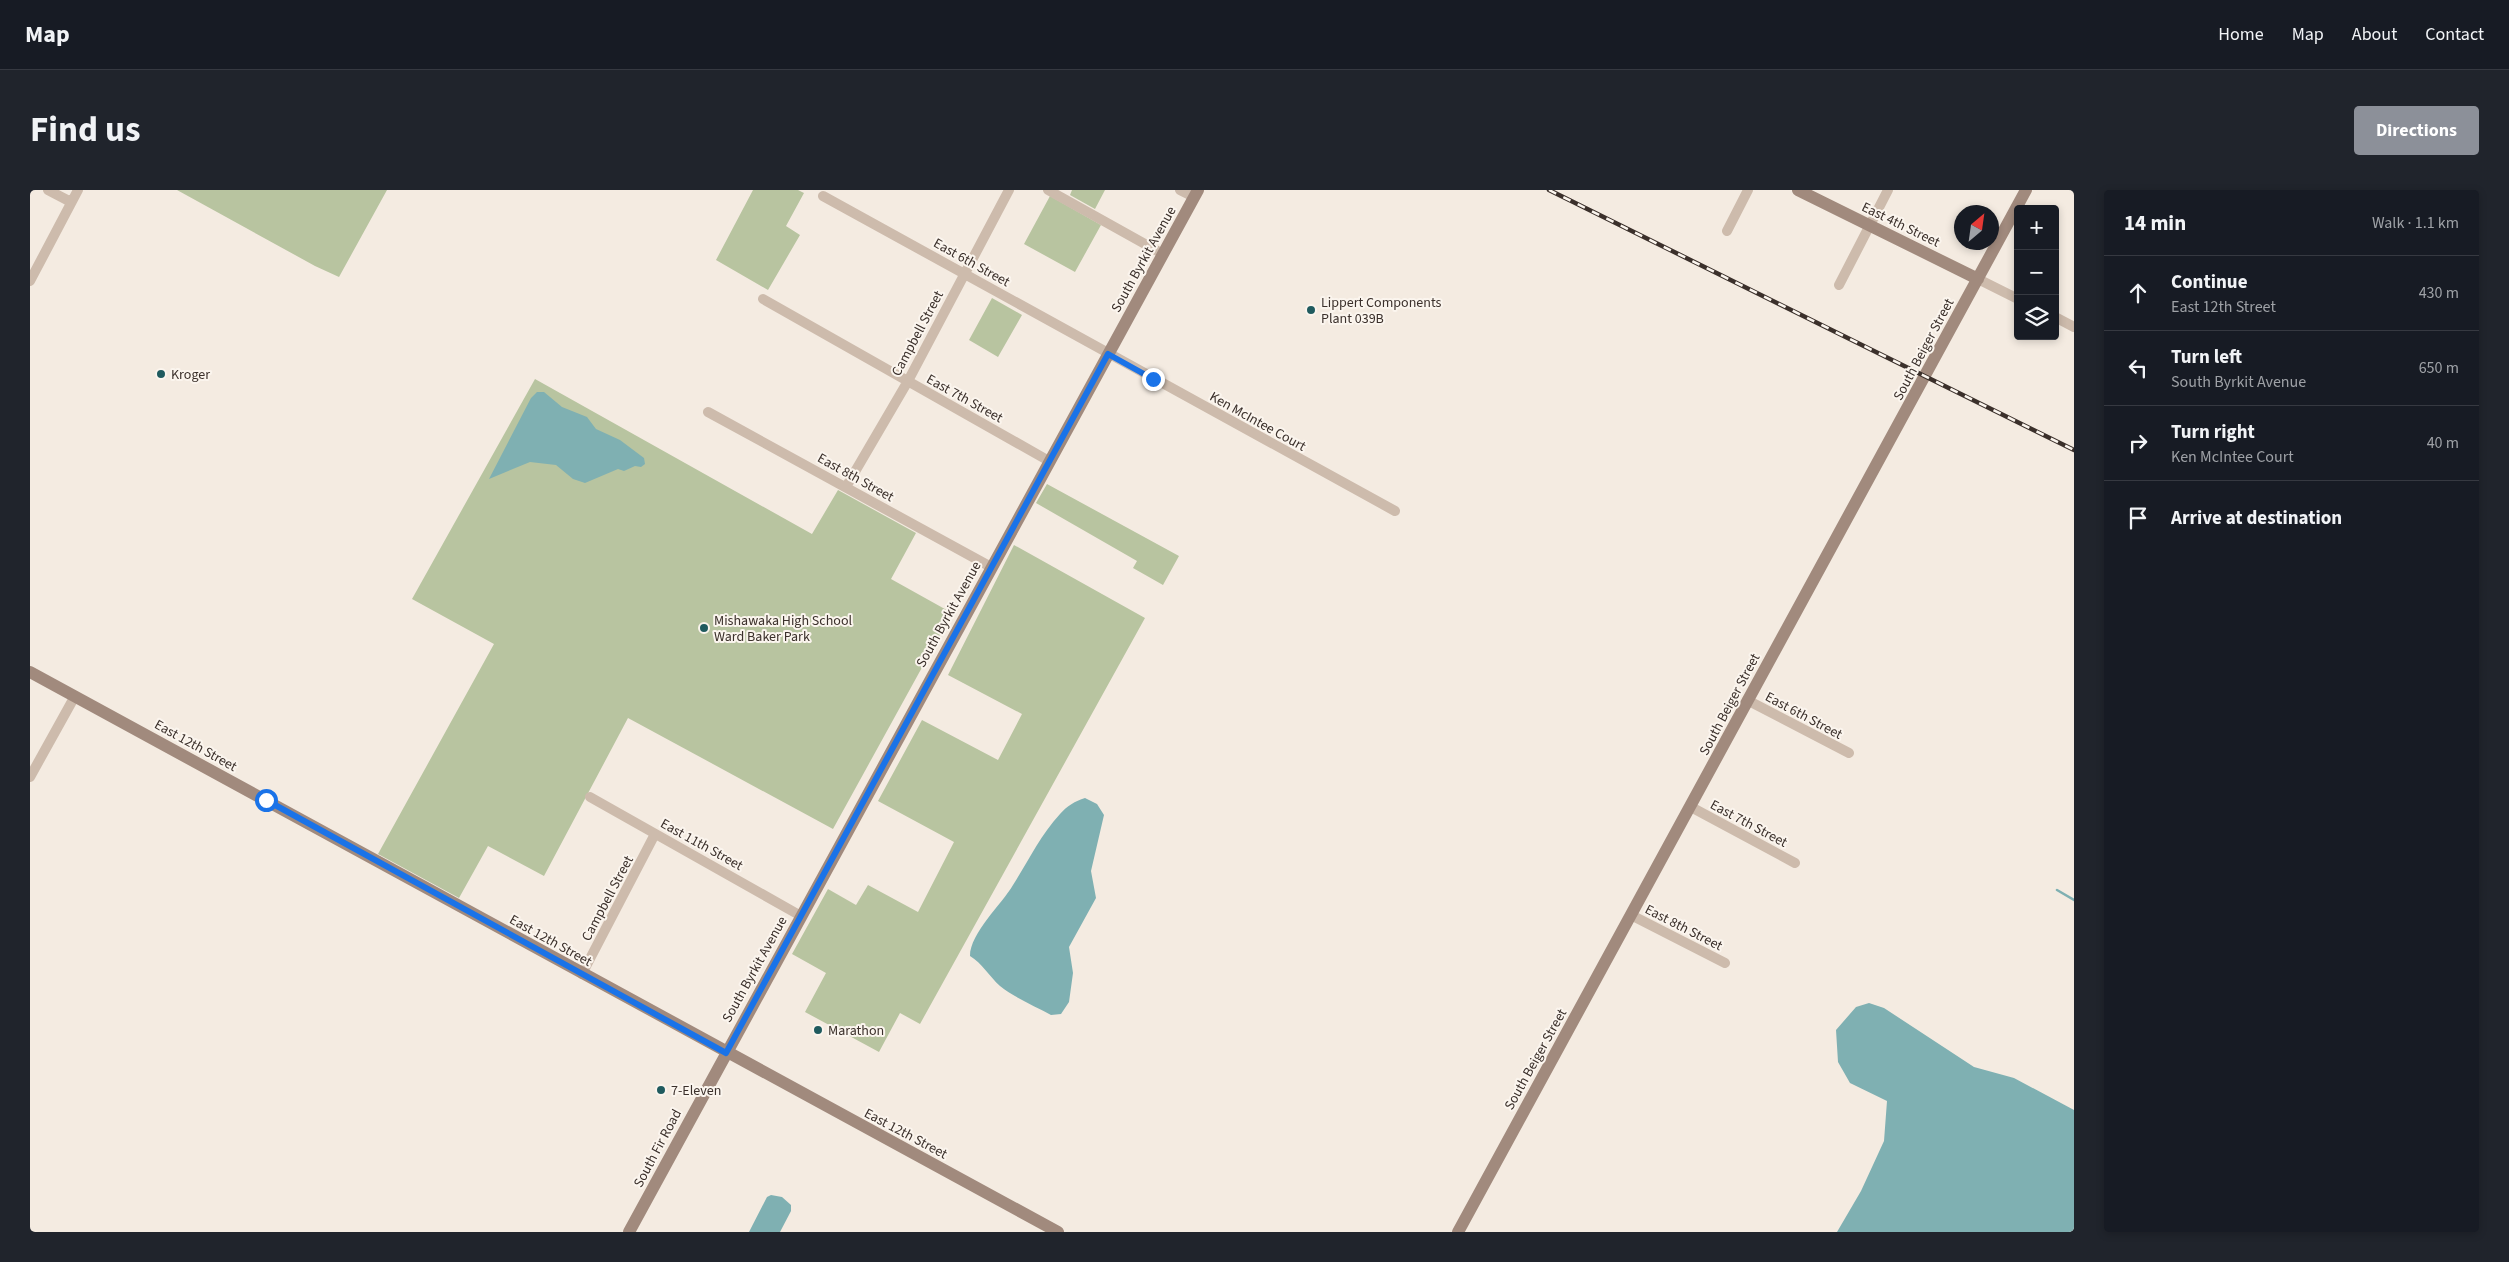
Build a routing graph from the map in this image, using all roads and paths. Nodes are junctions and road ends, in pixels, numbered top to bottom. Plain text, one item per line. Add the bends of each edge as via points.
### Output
1 (48, 190) edge
2 (78, 190) edge
3 (1009, 190) edge
4 (1048, 190) edge
5 (1180, 190) edge
6 (1748, 190) edge
7 (1798, 190) edge
8 (1888, 190) edge
9 (2026, 190) edge
10 (1196, 194) edge
11 (823, 196) dead end
12 (71, 202) junction
13 (1869, 225) junction
14 (1727, 230) dead end
15 (1163, 254) junction
16 (964, 274) junction
17 (1978, 279) junction
18 (30, 281) edge
19 (1839, 285) dead end
20 (2014, 297) edge
21 (763, 299) dead end
22 (2059, 319) edge
23 (2074, 327) edge
24 (1108, 354) junction
25 (908, 381) junction
26 (708, 412) dead end
27 (1049, 461) junction
28 (846, 487) junction
29 (1395, 511) dead end
30 (991, 567) junction
31 (30, 672) edge
32 (75, 696) junction
33 (1747, 700) junction
34 (1849, 754) dead end
35 (30, 777) edge
36 (590, 797) dead end
37 (1691, 807) junction
38 (655, 834) junction
39 (1795, 863) dead end
40 (1631, 915) junction
41 (801, 916) junction
42 (1725, 963) dead end
43 (582, 974) junction
44 (726, 1053) junction
45 (629, 1232) edge
46 (1058, 1232) edge
47 (1458, 1232) edge

1 - 12 street
2 - 12 street
3 - 16 street, Campbell Street
4 - 15 street
5 - 10 street
6 - 14 street
7 - 13 street, East 4th Street
8 - 13 street
9 - 17 street, South Beiger Street
10 - 15 street, South Byrkit Avenue
11 - 16 street, East 6th Street
12 - 18 street
13 - 17 street, East 4th Street
13 - 19 street
15 - 24 street, South Byrkit Avenue
16 - 24 street, East 6th Street
16 - 25 street, Campbell Street
17 - 20 street, East 4th Street
17 - 33 street, South Beiger Street
21 - 25 street, East 7th Street
22 - 23 street
24 - 27 street, South Byrkit Avenue
24 - 29 street, Ken McIntee Court
25 - 27 street, East 7th Street
25 - 28 street, Campbell Street
26 - 28 street, East 8th Street
27 - 30 street, South Byrkit Avenue
28 - 30 street, East 8th Street
30 - 41 street, South Byrkit Avenue
31 - 32 street, East 12th Street
32 - 35 street
32 - 43 street, East 12th Street
33 - 34 street, East 6th Street
33 - 37 street, South Beiger Street
36 - 38 street, East 11th Street
37 - 39 street, East 7th Street
37 - 40 street, South Beiger Street
38 - 41 street, East 11th Street
38 - 43 street, Campbell Street
40 - 42 street, East 8th Street
40 - 47 street, South Beiger Street
41 - 44 street, South Byrkit Avenue
43 - 44 street, East 12th Street
44 - 45 street, South Fir Road
44 - 46 street, East 12th Street

